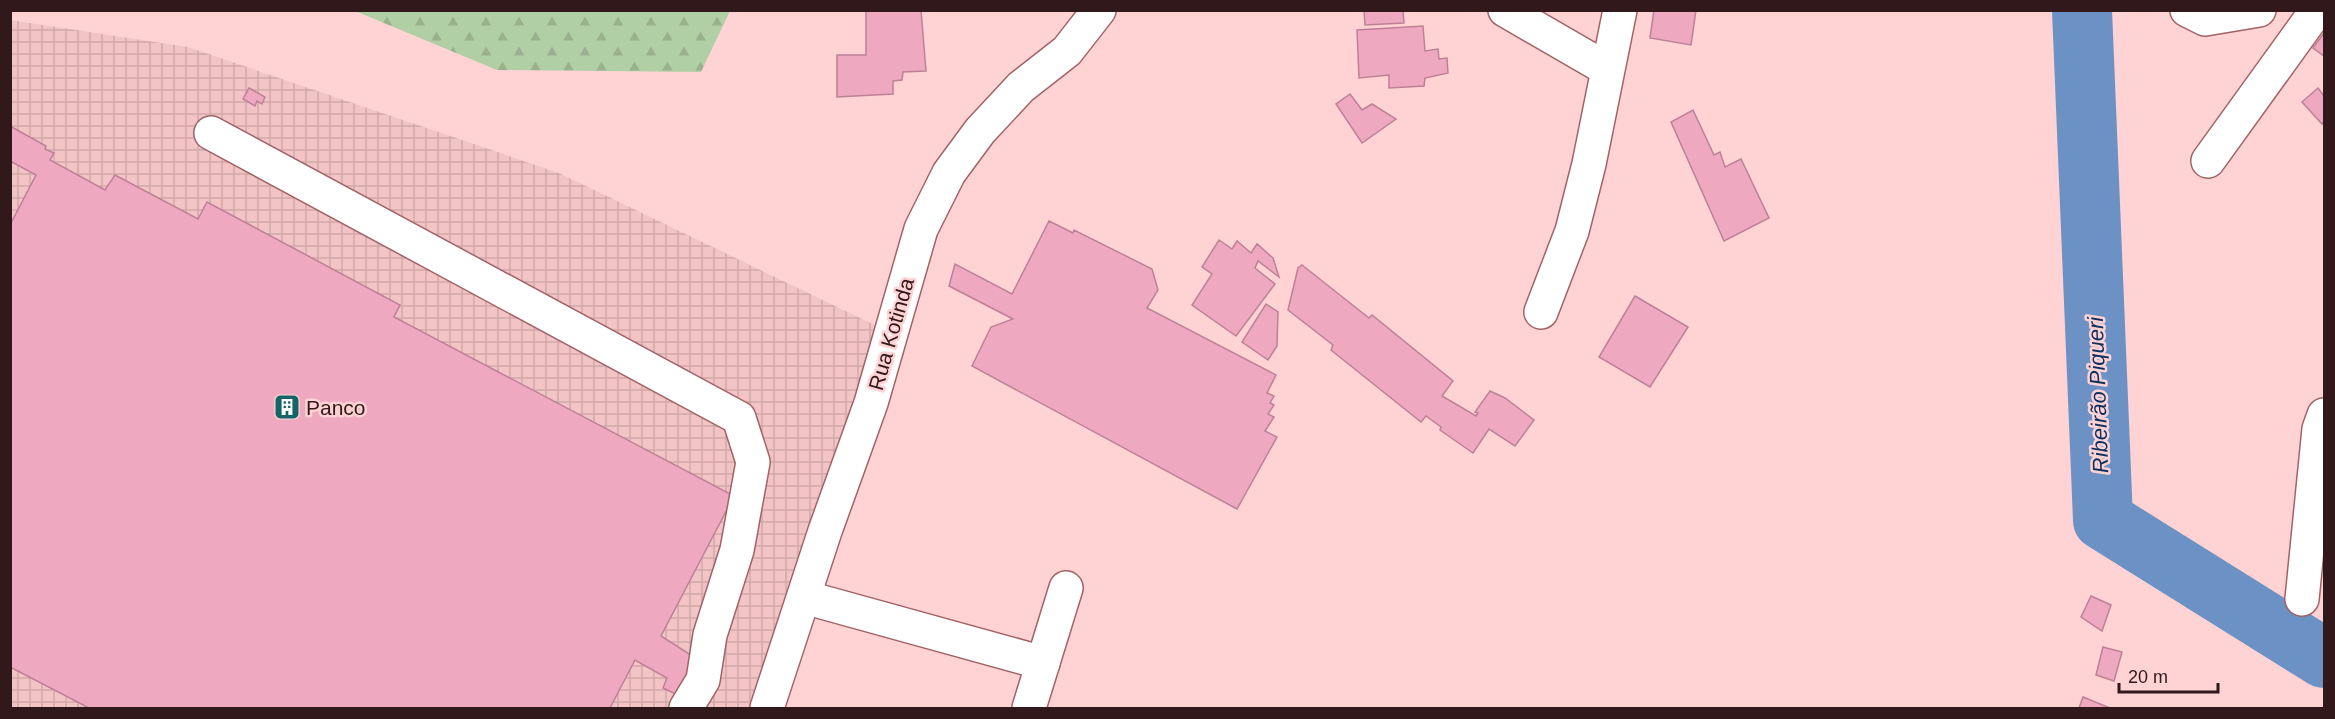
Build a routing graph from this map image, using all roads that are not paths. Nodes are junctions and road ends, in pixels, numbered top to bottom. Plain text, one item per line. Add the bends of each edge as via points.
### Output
1 (1099, 10) edge
2 (1505, 10) edge
3 (1620, 10) edge
4 (2187, 10) edge
5 (2259, 10) edge
6 (2317, 10) edge
7 (1607, 69) junction
8 (211, 133) dead end
9 (2208, 161) dead end
10 (1541, 312) dead end
11 (2325, 415) edge
12 (1066, 588) dead end
13 (804, 597) junction
14 (2302, 600) dead end
15 (1043, 663) junction
16 (686, 708) edge
17 (767, 708) edge
18 (1029, 708) edge

1 - 13 street, Rua Kotinda via 1067,51 1001,105 949,173 921,229 871,403
2 - 7 street
3 - 7 street
4 - 5 street via 2205,18
6 - 9 street
7 - 10 street via 1572,231
8 - 16 street via 739,418 753,462 737,550 710,635 703,680
11 - 14 street via 2319,429
12 - 15 street
13 - 15 street
13 - 17 street, Rua Kotinda
15 - 18 street

